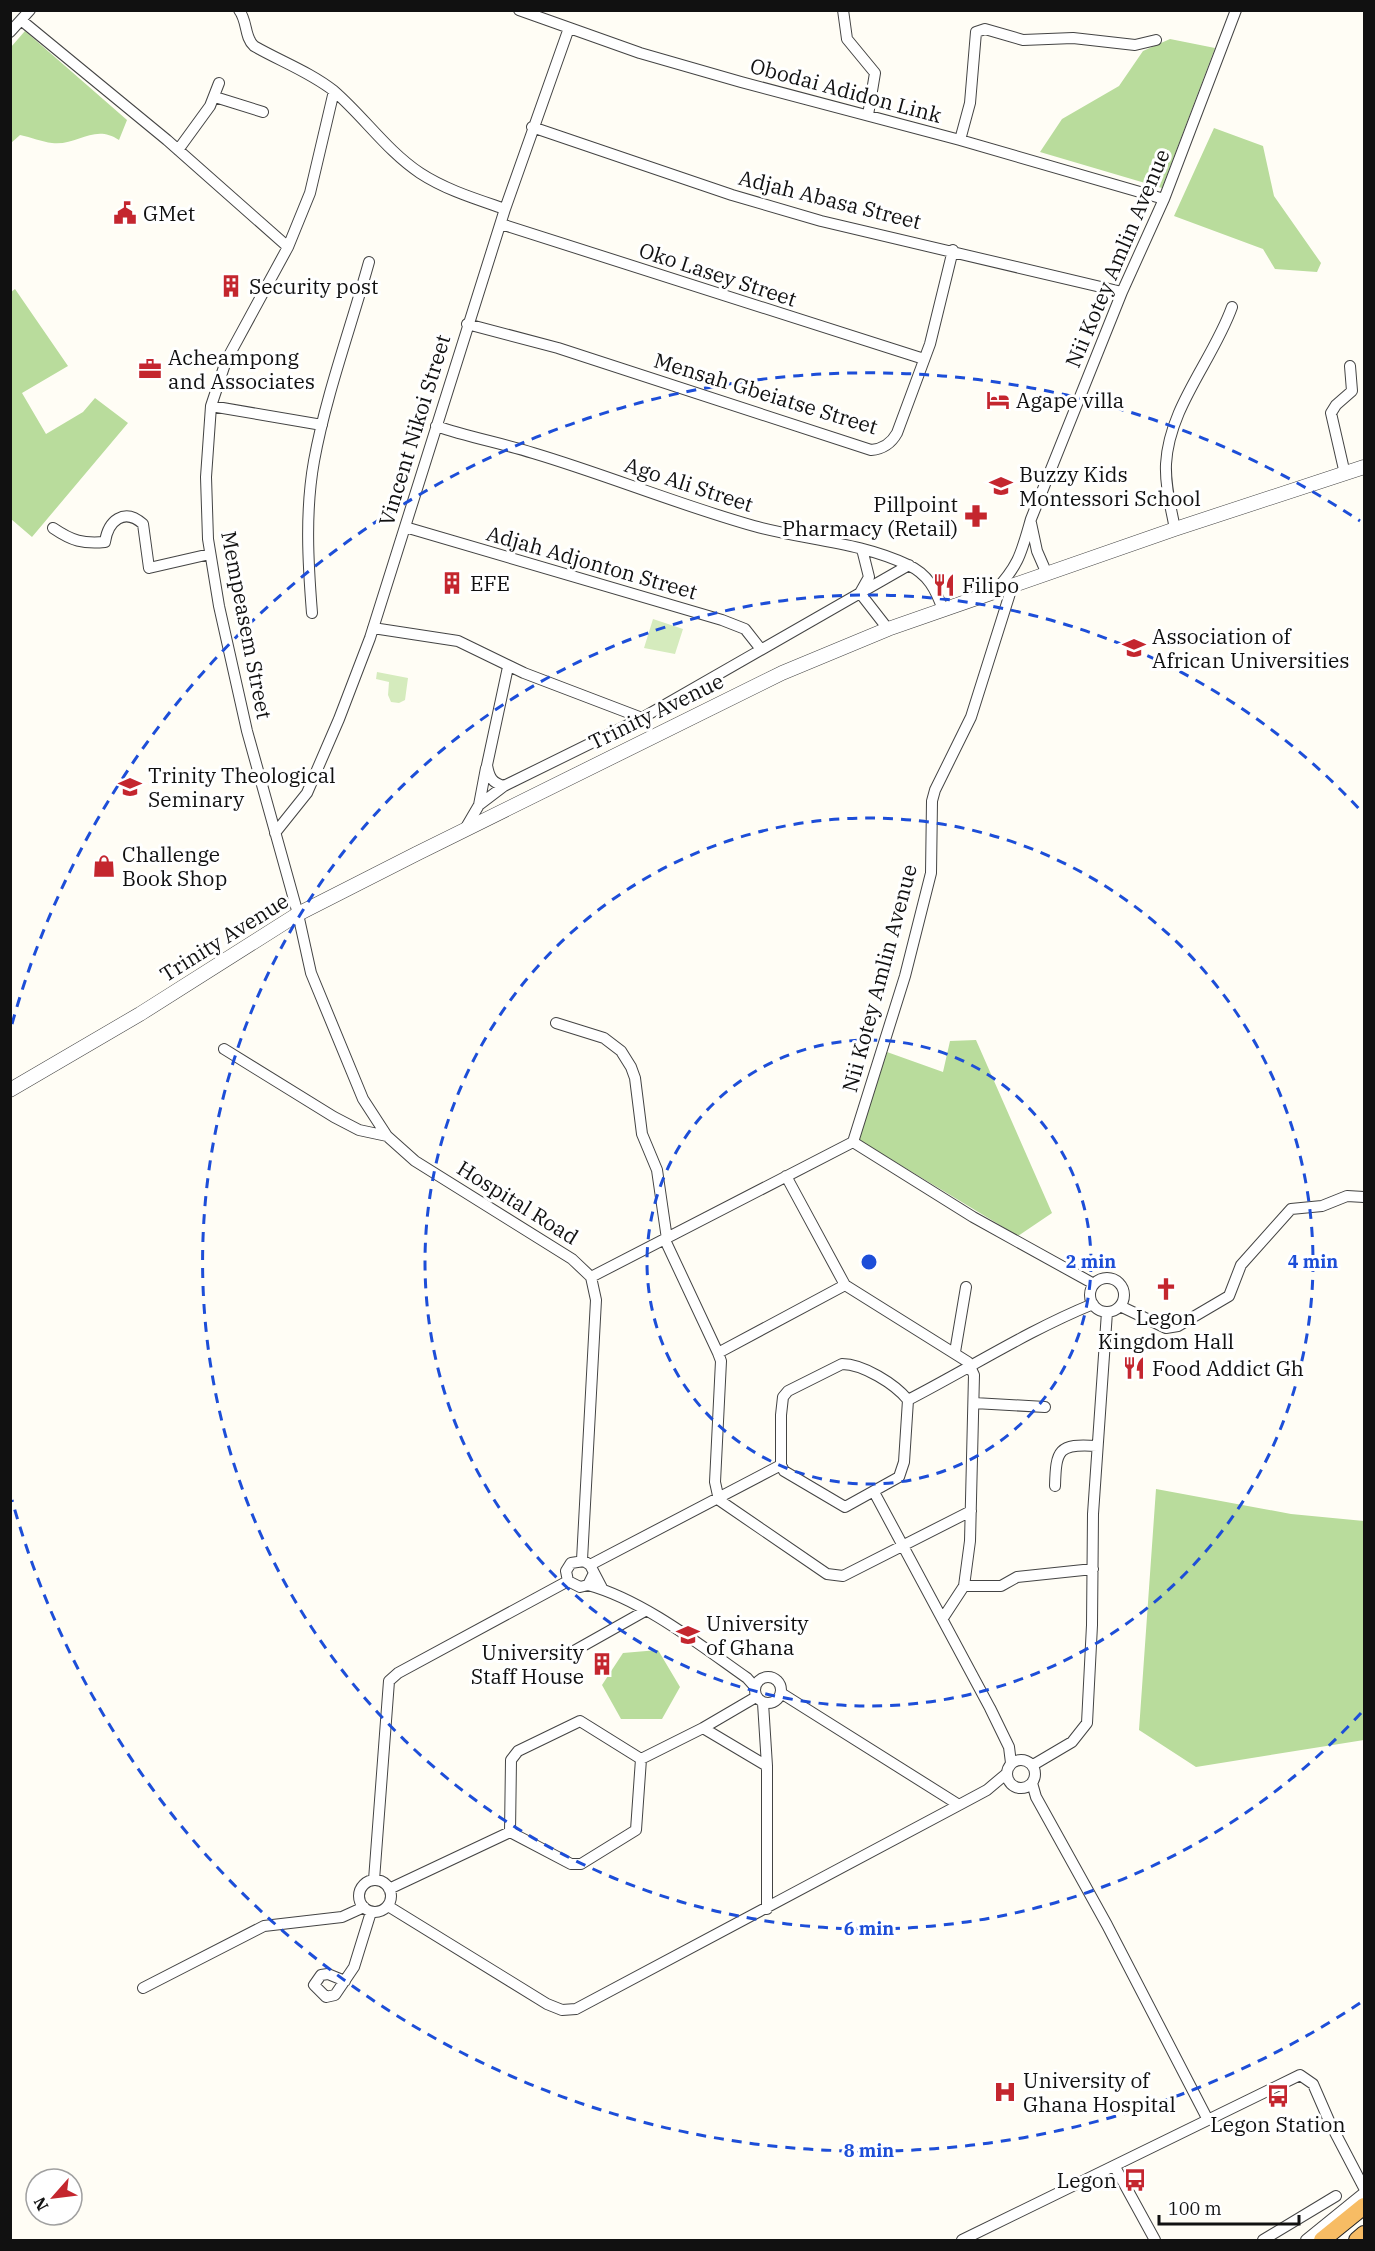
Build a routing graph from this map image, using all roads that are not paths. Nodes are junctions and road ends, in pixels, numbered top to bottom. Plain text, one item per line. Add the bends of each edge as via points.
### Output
1 (30, 10) edge
2 (239, 10) edge
3 (519, 10) edge
4 (843, 10) edge
5 (1236, 10) edge
6 (21, 20) junction
7 (569, 28) junction
8 (10, 32) edge
9 (1156, 40) dead end
10 (219, 83) dead end
11 (334, 92) junction
12 (215, 97) junction
13 (263, 112) dead end
14 (868, 115) junction
15 (532, 127) junction
16 (960, 140) junction
17 (178, 150) junction
18 (1164, 199) junction
19 (505, 209) junction
20 (501, 224) junction
21 (288, 247) junction
22 (953, 250) junction
23 (369, 262) dead end
24 (1122, 292) junction
25 (1232, 307) dead end
26 (467, 324) junction
27 (924, 359) junction
28 (1350, 366) dead end
29 (211, 406) junction
30 (322, 425) junction
31 (436, 426) junction
32 (1365, 467) edge
33 (1345, 474) junction
34 (1030, 519) junction
35 (405, 527) junction
36 (53, 528) dead end
37 (1175, 529) junction
38 (862, 549) junction
39 (210, 554) junction
40 (909, 565) junction
41 (1047, 574) junction
42 (1012, 587) junction
43 (860, 592) junction
44 (992, 594) junction
45 (944, 610) junction
46 (312, 613) dead end
47 (373, 628) junction
48 (888, 629) junction
49 (760, 648) junction
50 (508, 667) junction
51 (642, 718) junction
52 (487, 765) junction
53 (500, 785) junction
54 (479, 805) junction
55 (465, 829) junction
56 (275, 833) junction
57 (298, 914) junction
58 (556, 1023) dead end
59 (224, 1049) dead end
60 (10, 1090) edge
61 (387, 1136) junction
62 (853, 1142) junction
63 (786, 1176) junction
64 (1365, 1197) edge
65 (666, 1239) junction
66 (591, 1276) junction
67 (1094, 1284) junction
68 (845, 1285) junction
69 (966, 1287) dead end
70 (1093, 1304) junction
71 (1120, 1305) junction
72 (1107, 1312) junction
73 (955, 1352) junction
74 (718, 1353) junction
75 (972, 1367) junction
76 (908, 1400) junction
77 (974, 1403) junction
78 (1045, 1407) dead end
79 (1097, 1446) junction
80 (781, 1465) junction
81 (1055, 1486) dead end
82 (874, 1492) junction
83 (719, 1500) junction
84 (971, 1511) junction
85 (905, 1546) junction
86 (586, 1569) junction
87 (1093, 1569) junction
88 (568, 1581) junction
89 (964, 1586) junction
90 (645, 1611) junction
91 (943, 1618) junction
92 (566, 1656) dead end
93 (758, 1692) junction
94 (779, 1697) junction
95 (703, 1728) junction
96 (641, 1759) junction
97 (1016, 1761) junction
98 (1033, 1765) junction
99 (767, 1766) junction
100 (1008, 1779) junction
101 (1028, 1785) junction
102 (958, 1806) junction
103 (510, 1832) junction
104 (374, 1880) junction
105 (389, 1888) junction
106 (387, 1906) junction
107 (767, 1909) junction
108 (367, 1910) junction
109 (345, 1981) dead end
110 (143, 1988) dead end
111 (1208, 2120) junction
112 (1115, 2167) junction
113 (1365, 2188) edge
114 (1365, 2193) edge
115 (1336, 2196) dead end
116 (1365, 2206) edge
117 (1365, 2234) edge
118 (962, 2241) edge
119 (1155, 2241) edge
120 (1263, 2241) edge
121 (1306, 2241) edge
122 (1322, 2241) edge
123 (1357, 2241) edge

1 - 6 street
2 - 11 street via 249,42
3 - 7 street, Obodai Adidon Link
4 - 14 street via 847,39 875,73
5 - 18 street, Nii Kotey Amlin Avenue
6 - 8 street
6 - 17 street
7 - 14 street, Obodai Adidon Link via 741,82
7 - 15 street, Vincent Nikoi Street
9 - 16 street via 1135,45 1073,38 1023,40 985,29 976,32 970,103
10 - 12 street
11 - 19 street via 421,174
11 - 21 street, Mempeasem Street via 310,193
12 - 13 street
12 - 17 street
14 - 16 street, Obodai Adidon Link
15 - 19 street, Vincent Nikoi Street
15 - 22 street, Adjah Abasa Street via 743,198
16 - 18 street, Obodai Adidon Link
17 - 21 street
18 - 24 street, Nii Kotey Amlin Avenue
19 - 20 street, Vincent Nikoi Street
20 - 26 street, Vincent Nikoi Street
20 - 27 street, Oko Lasey Street
21 - 29 street, Mempeasem Street via 225,361
22 - 24 street, Adjah Abasa Street
22 - 27 street, Mensah Gbeiatse Street
23 - 30 street
24 - 34 street, Nii Kotey Amlin Avenue
25 - 37 street via 1179,411 1168,448 1166,475
26 - 27 street, Mensah Gbeiatse Street via 558,348 872,450 892,441
26 - 31 street, Vincent Nikoi Street
28 - 33 street via 1352,391 1331,413
29 - 30 street
29 - 39 street, Mempeasem Street via 206,477
30 - 46 street via 309,509
31 - 35 street, Vincent Nikoi Street
31 - 38 street, Ago Ali Street via 532,453 754,526
32 - 33 street, Trinity Avenue
33 - 37 street, Trinity Avenue
34 - 41 street
34 - 44 street, Nii Kotey Amlin Avenue via 1014,570
35 - 47 street, Vincent Nikoi Street
35 - 49 street, Adjah Adjonton Street via 722,620 745,629
36 - 39 street via 81,543 105,542 107,528 113,521 137,518 143,524 149,568
37 - 41 street, Trinity Avenue
38 - 40 street, Ago Ali Street
38 - 43 street via 869,577
39 - 56 street, Mempeasem Street via 245,719
40 - 43 street
40 - 45 street, Ago Ali Street via 925,575
41 - 42 street, Trinity Avenue
42 - 44 street, Trinity Avenue
42 - 62 street, Nii Kotey Amlin Avenue via 970,717 935,790 931,873
43 - 48 street
43 - 49 street
44 - 45 street, Trinity Avenue
45 - 48 street, Trinity Avenue
47 - 50 street via 458,641
47 - 56 street, Vincent Nikoi Street via 307,793
48 - 55 street, Trinity Avenue via 782,673
49 - 51 street via 746,660
50 - 51 street
50 - 52 street
51 - 53 street
52 - 53 street via 489,776
52 - 54 street
53 - 54 street
54 - 55 street
55 - 57 street, Trinity Avenue
56 - 57 street, Mempeasem Street
57 - 60 street, Trinity Avenue
57 - 61 street, Hospital Road via 311,973 336,1038 363,1100
58 - 65 street via 604,1038 621,1051 631,1067 642,1134 657,1170
59 - 61 street via 358,1130
61 - 66 street, Hospital Road via 415,1161 572,1259
62 - 63 street
62 - 67 street via 973,1217
63 - 65 street
63 - 68 street
64 - 71 street via 1347,1196 1323,1206 1291,1209 1241,1265 1229,1296 1178,1326 1166,1328
65 - 66 street
65 - 74 street
66 - 86 street via 595,1310 581,1548
67 - 70 street via 1090,1294
67 - 71 street via 1108,1278 1118,1282 1124,1290
68 - 73 street
68 - 74 street
69 - 73 street
70 - 72 street
70 - 75 street via 1048,1323
71 - 72 street
72 - 79 street
73 - 75 street
74 - 83 street via 721,1361 715,1482
75 - 76 street
75 - 77 street
76 - 80 street via 895,1388 852,1364 835,1366 783,1397
76 - 82 street via 902,1470 899,1477
77 - 78 street
77 - 84 street
79 - 81 street via 1072,1446 1061,1451
79 - 87 street
80 - 82 street via 784,1471 837,1505 850,1506
80 - 83 street
82 - 85 street
83 - 85 street via 835,1577
83 - 86 street
84 - 85 street
84 - 89 street
85 - 91 street
86 - 88 street via 575,1586
86 - 88 street via 566,1571
86 - 90 street via 602,1588
87 - 89 street via 1017,1577 1001,1586
87 - 98 street via 1087,1723 1072,1742
88 - 104 street via 389,1681
89 - 91 street
90 - 92 street
90 - 93 street via 747,1678
91 - 97 street
93 - 94 street
93 - 94 street via 774,1679
93 - 95 street
93 - 99 street
94 - 102 street via 794,1702
95 - 96 street
95 - 99 street
96 - 103 street via 636,1830 581,1864 571,1864
96 - 103 street via 580,1721 518,1751 511,1760
97 - 98 street
97 - 100 street
98 - 101 street via 1035,1771
99 - 107 street
100 - 101 street
100 - 102 street
101 - 111 street via 1111,1933
102 - 107 street
103 - 105 street
104 - 105 street
104 - 108 street via 365,1883 360,1891 359,1900
105 - 106 street
106 - 107 street via 562,2010 588,2004
106 - 108 street via 380,1911
108 - 109 street via 354,1967
108 - 110 street via 342,1917 264,1926
111 - 112 street
111 - 113 street via 1294,2077 1304,2076 1313,2084
112 - 118 street
112 - 119 street
114 - 121 street
115 - 120 street
116 - 122 highway
117 - 123 highway

